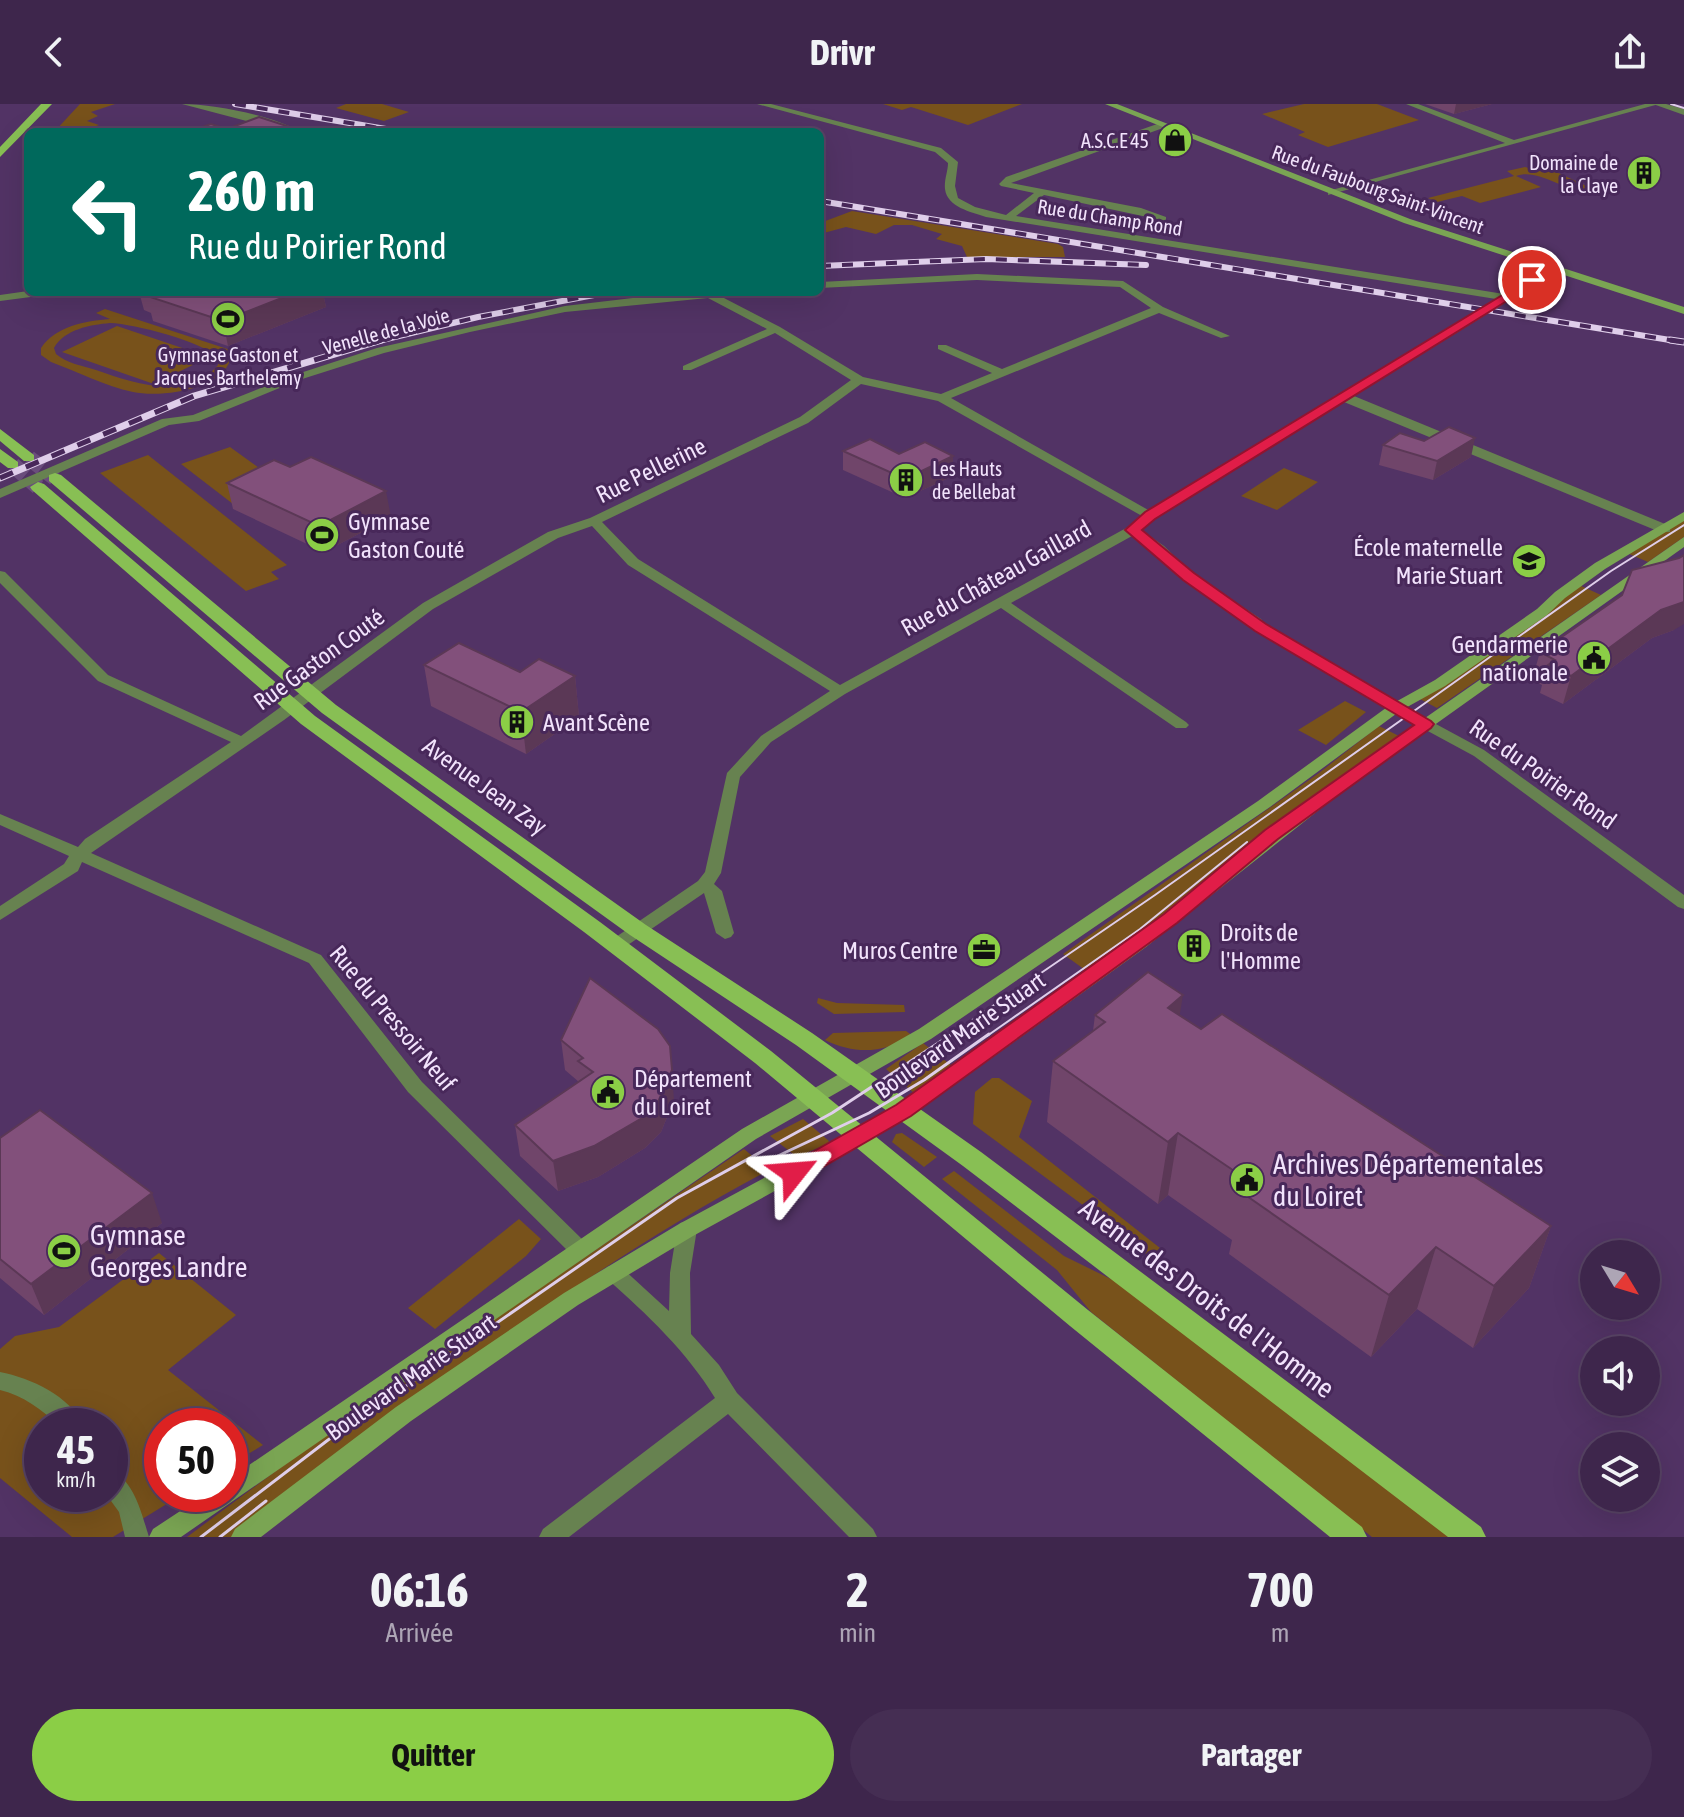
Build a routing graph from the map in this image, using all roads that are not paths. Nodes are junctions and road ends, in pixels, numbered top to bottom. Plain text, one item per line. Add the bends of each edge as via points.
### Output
1 (47, 104) edge
2 (59, 104) edge
3 (186, 104) edge
4 (761, 104) edge
5 (1109, 104) edge
6 (1410, 104) edge
7 (1656, 104) edge
8 (1684, 112) edge
9 (1160, 126) junction
10 (24, 128) edge
11 (24, 128) edge
12 (37, 128) edge
13 (284, 128) edge
14 (24, 141) edge
15 (1514, 143) junction
16 (0, 154) edge
17 (0, 168) edge
18 (1041, 192) junction
19 (1331, 193) junction
20 (1008, 218) junction
21 (1163, 219) dead end
22 (1551, 270) junction
23 (824, 285) edge
24 (24, 295) edge
25 (680, 296) edge
26 (713, 296) edge
27 (0, 298) edge
28 (1500, 298) junction
29 (1159, 309) junction
30 (1684, 311) edge
31 (776, 329) junction
32 (1225, 336) dead end
33 (942, 347) dead end
34 (687, 368) dead end
35 (1003, 374) junction
36 (859, 380) junction
37 (942, 398) junction
38 (1338, 398) junction
39 (0, 433) edge
40 (0, 454) edge
41 (29, 458) tunnel mouth
42 (13, 465) tunnel mouth
43 (0, 494) edge
44 (1150, 516) junction
45 (1684, 516) edge
46 (590, 522) junction
47 (1665, 529) junction
48 (1133, 530) junction
49 (1684, 541) edge
50 (0, 575) edge
51 (1001, 602) junction
52 (840, 691) junction
53 (309, 694) junction
54 (292, 707) junction
55 (1395, 708) junction
56 (1425, 724) junction
57 (1181, 725) dead end
58 (242, 742) junction
59 (0, 819) edge
60 (80, 853) junction
61 (704, 885) junction
62 (1684, 903) edge
63 (0, 914) edge
64 (638, 930) junction
65 (725, 933) dead end
66 (616, 945) junction
67 (853, 1075) junction
68 (813, 1098) junction
69 (904, 1111) junction
70 (861, 1137) junction
71 (687, 1229) junction
72 (578, 1248) junction
73 (614, 1273) junction
74 (680, 1336) junction
75 (0, 1381) edge
76 (729, 1400) junction
77 (57, 1408) edge
78 (248, 1478) edge
79 (128, 1507) edge
80 (198, 1512) edge
81 (137, 1537) edge
82 (161, 1537) edge
83 (243, 1537) edge
84 (551, 1537) edge
85 (865, 1537) edge
86 (1352, 1537) edge
87 (1471, 1537) edge

1 - 10 main road
2 - 12 main road
3 - 13 street
4 - 20 street, Rue du Champ Rond via 931,146 953,162 953,197 969,209
5 - 9 main road, Rue du Faubourg Saint-Vincent
6 - 15 street
7 - 8 street
7 - 15 street
9 - 18 street via 1004,184
9 - 19 main road, Rue du Faubourg Saint-Vincent
11 - 16 main road
14 - 17 main road
15 - 19 street
18 - 20 street
18 - 21 street
19 - 22 main road, Rue du Faubourg Saint-Vincent
20 - 28 street, Rue du Champ Rond
22 - 28 street, Rue du Château Gaillard
22 - 30 main road, Rue du Faubourg Saint-Vincent
23 - 29 street via 977,277 1123,284
24 - 27 street
25 - 43 street, Venelle de la Voie via 565,309 381,350 195,418 166,422
26 - 31 street
28 - 38 street, Rue du Château Gaillard
29 - 32 street
29 - 35 street
31 - 34 street
31 - 36 street
33 - 35 street
35 - 37 street
36 - 37 street
36 - 46 street, Rue Pellerine via 804,420
37 - 44 street
38 - 44 street, Rue du Château Gaillard
38 - 47 street
39 - 41 main road
40 - 42 main road
44 - 48 street, Rue du Château Gaillard
45 - 47 main road, Boulevard Marie Stuart
46 - 52 street, Rue Pellerine via 633,562
46 - 53 street, Rue Gaston Couté via 553,535 428,606
47 - 55 main road, Boulevard Marie Stuart via 1600,566 1440,683
48 - 51 street, Rue du Château Gaillard
48 - 55 street, Rue du Poirier Rond via 1260,628
49 - 56 main road, Boulevard Marie Stuart
50 - 58 street via 103,678
51 - 52 street, Rue du Château Gaillard
51 - 57 street
52 - 61 street, Rue du Château Gaillard via 775,732 732,776 713,873
53 - 54 street, Rue Gaston Couté
53 - 54 main road, Avenue Jean Zay via 46,482
53 - 64 main road, Avenue Jean Zay
54 - 58 street, Rue Gaston Couté
54 - 66 main road, Avenue Jean Zay
55 - 56 street, Rue du Poirier Rond
55 - 67 main road, Boulevard Marie Stuart via 1264,804 925,1034
56 - 62 street, Rue du Poirier Rond via 1479,753
56 - 69 main road, Boulevard Marie Stuart via 1272,834 1159,928
58 - 60 street, Rue Gaston Couté
59 - 60 street, Rue du Pressoir Neuf
60 - 63 street, Rue Gaston Couté via 72,867
60 - 72 street, Rue du Pressoir Neuf via 315,959 415,1087
61 - 64 street
61 - 65 street via 714,891
64 - 66 street
64 - 67 main road, Avenue Jean Zay
66 - 68 main road, Avenue Jean Zay
67 - 68 main road, Boulevard Marie Stuart
67 - 69 main road, Avenue Jean Zay
68 - 70 main road, Avenue Jean Zay
68 - 72 main road, Boulevard Marie Stuart via 749,1134
69 - 70 main road, Boulevard Marie Stuart
69 - 87 main road, Avenue des Droits de l'Homme
70 - 71 main road, Boulevard Marie Stuart
70 - 86 main road
71 - 73 main road, Boulevard Marie Stuart
71 - 74 street via 680,1273
72 - 78 main road, Boulevard Marie Stuart
73 - 74 street
73 - 83 main road, Boulevard Marie Stuart via 347,1456
74 - 76 street
75 - 77 street via 35,1392
76 - 84 street
76 - 85 street
79 - 81 street
80 - 82 main road, Boulevard Marie Stuart

